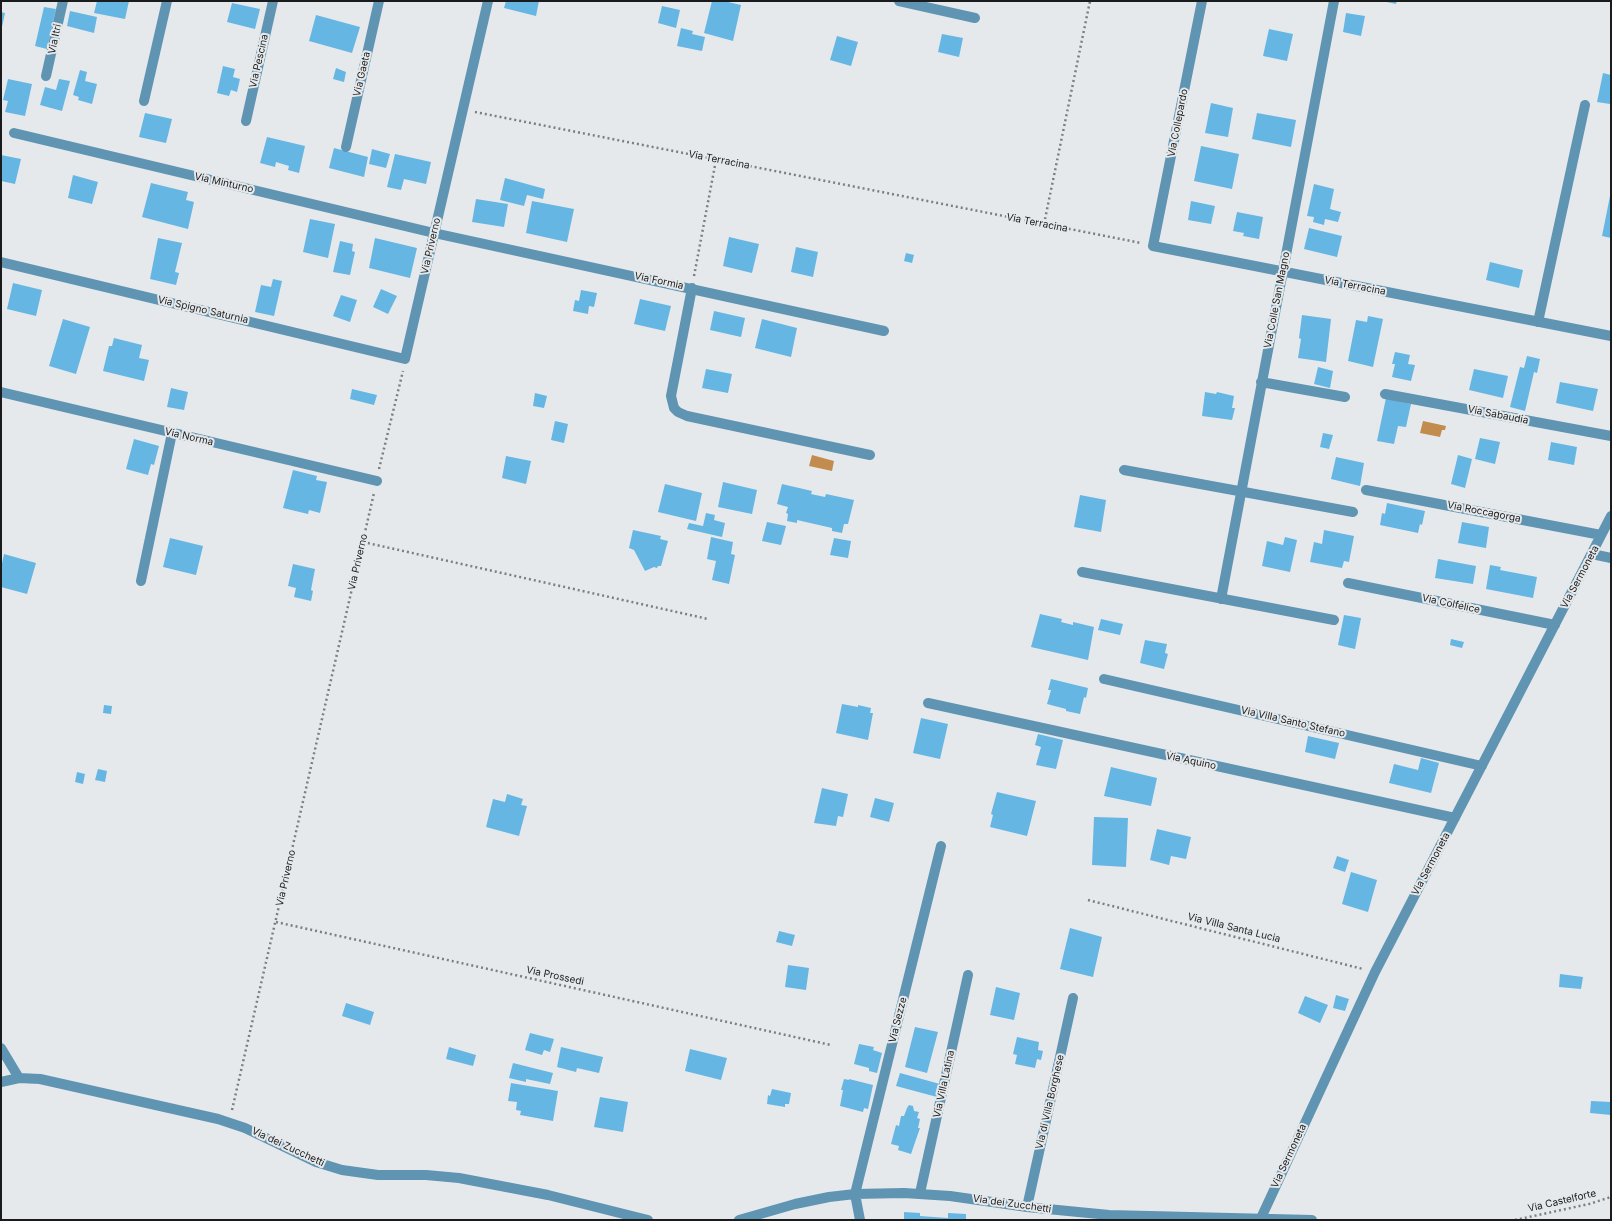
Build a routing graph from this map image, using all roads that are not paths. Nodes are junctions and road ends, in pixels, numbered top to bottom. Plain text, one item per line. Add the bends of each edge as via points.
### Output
1 (63, 1) edge
2 (167, 1) edge
3 (273, 1) edge
4 (379, 1) edge
5 (488, 1) edge
6 (899, 1) edge
7 (1202, 1) edge
8 (1334, 1) edge
9 (975, 18) dead end
10 (46, 76) dead end
11 (144, 101) dead end
12 (1585, 105) dead end
13 (246, 121) dead end
14 (14, 133) dead end
15 (346, 147) dead end
16 (434, 233) junction
17 (1153, 246) joint
18 (1, 262) edge
19 (1282, 271) junction
20 (692, 288) junction
21 (1538, 322) junction
22 (884, 331) dead end
23 (1611, 336) edge
24 (405, 358) joint
25 (1261, 382) junction
26 (1, 392) edge
27 (1385, 394) dead end
28 (1345, 397) dead end
29 (172, 433) junction
30 (1611, 436) edge
31 (870, 455) dead end
32 (1124, 470) dead end
33 (377, 481) road end
34 (1366, 490) dead end
35 (1240, 491) junction
36 (1353, 512) dead end
37 (1611, 516) edge
38 (1601, 535) junction
39 (1592, 554) junction
40 (1611, 558) edge
41 (1082, 572) dead end
42 (141, 581) dead end
43 (1348, 583) dead end
44 (1221, 599) junction
45 (1334, 620) dead end
46 (1554, 625) junction
47 (1104, 679) dead end
48 (928, 703) dead end
49 (1482, 766) junction
50 (1455, 818) junction
51 (940, 846) dead end
52 (968, 975) dead end
53 (1073, 998) dead end
54 (1, 1048) edge
55 (18, 1078) junction
56 (1, 1082) edge
57 (920, 1193) junction
58 (855, 1194) junction
59 (1027, 1206) junction
60 (761, 1217) edge
61 (1126, 1218) edge
62 (1260, 1218) junction
63 (1211, 1219) edge
64 (648, 1220) edge
65 (739, 1220) edge
66 (860, 1220) edge
67 (1312, 1220) edge

1 - 10 street, Via Itri
2 - 11 street
3 - 13 street, Via Pescina
4 - 15 street, Via Gaeta
5 - 16 street, Via Priverno
6 - 9 street
7 - 17 street, Via Collepardo
8 - 19 street, Via Colle San Magno
12 - 21 street
14 - 16 street, Via Minturno
16 - 20 street, Via Formia
16 - 24 street, Via Priverno
17 - 19 street, Via Terracina
18 - 24 street, Via Spigno Saturnia
19 - 21 street, Via Terracina
19 - 25 street, Via Colle San Magno
20 - 22 street, Via Formia
20 - 31 street via 671,396 674,408 678,412
21 - 23 street, Via Terracina
25 - 28 street
25 - 35 street, Via Colle San Magno
26 - 29 street, Via Norma
27 - 30 street, Via Sabaudia
29 - 33 street, Via Norma
29 - 42 street
32 - 35 street
34 - 38 street, Via Roccagorga
35 - 36 street
35 - 44 street, Via Colle San Magno
37 - 38 street, Via Sermoneta
38 - 39 street, Via Sermoneta
39 - 40 street
39 - 46 street, Via Sermoneta
41 - 44 street
43 - 46 street, Via Colfelice
44 - 45 street
46 - 49 street, Via Sermoneta
47 - 49 street, Via Villa Santo Stefano
48 - 50 street, Via Aquino
49 - 50 street, Via Sermoneta
50 - 62 street, Via Sermoneta via 1376,972
51 - 58 street, Via Sezze
52 - 57 street, Via Villa Latina
53 - 59 street, Via di Villa Borghese
54 - 55 street
55 - 56 street, Via dei Zucchetti
55 - 64 street, Via dei Zucchetti via 46,1080 229,1122 316,1162 342,1170 459,1178 544,1194
57 - 58 street, Via dei Zucchetti
57 - 59 street, Via dei Zucchetti
58 - 60 street, Via dei Zucchetti via 812,1200
58 - 66 street
59 - 61 street, Via dei Zucchetti
60 - 65 street, Via dei Zucchetti
61 - 63 street, Via dei Zucchetti
62 - 63 street, Via dei Zucchetti
62 - 67 street, Via dei Zucchetti

